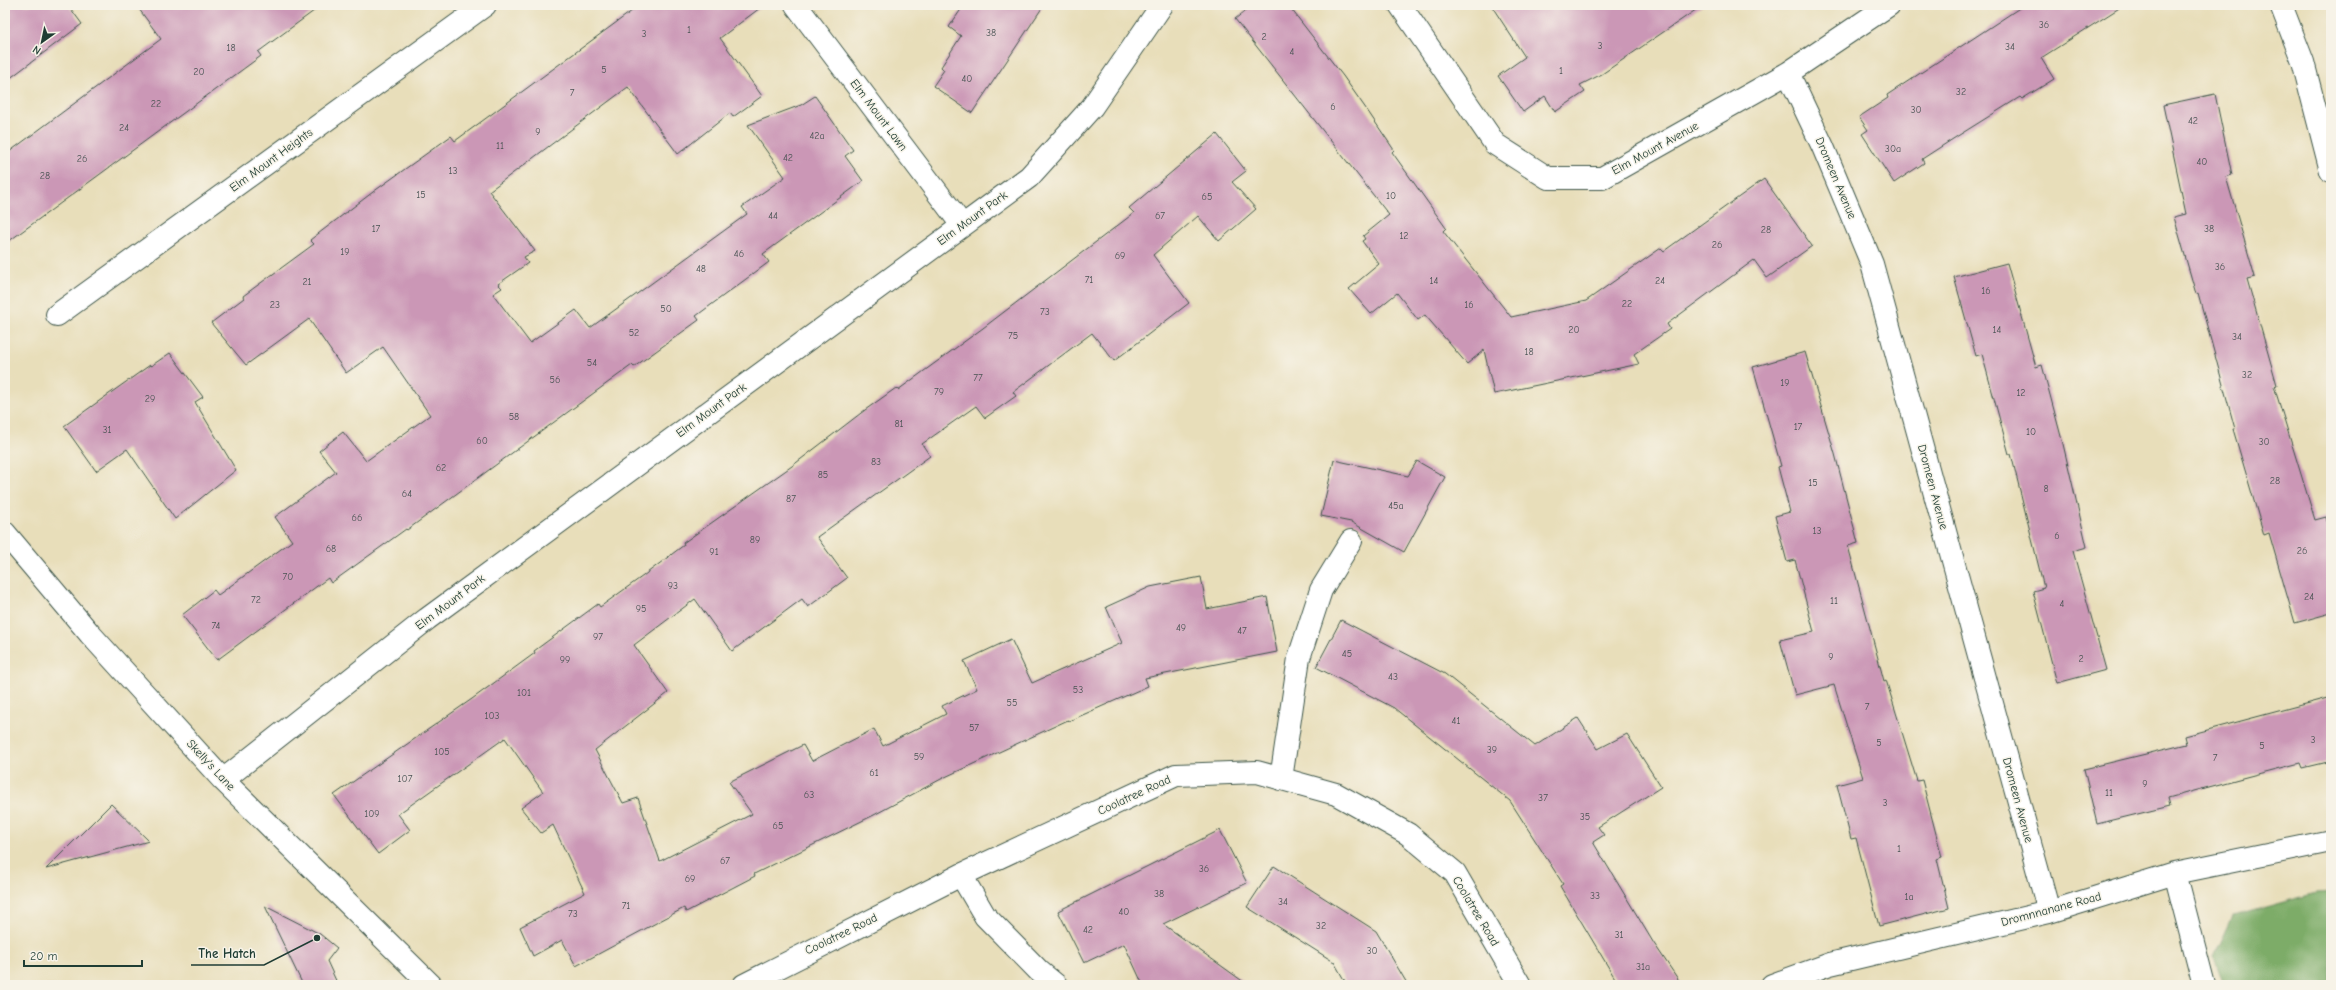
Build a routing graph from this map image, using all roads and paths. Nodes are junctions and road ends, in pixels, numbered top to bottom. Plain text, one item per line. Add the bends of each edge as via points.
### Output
1 (485, 5) edge
2 (796, 5) edge
3 (1162, 5) edge
4 (1400, 5) edge
5 (1889, 5) edge
6 (2281, 5) edge
7 (1788, 72) junction
8 (2331, 171) edge
9 (962, 225) junction
10 (57, 315) dead end
11 (5, 533) edge
12 (1351, 541) dead end
13 (1281, 779) junction
14 (223, 780) junction
15 (2331, 841) edge
16 (2175, 873) junction
17 (961, 875) junction
18 (2049, 912) junction
19 (431, 985) edge
20 (744, 985) edge
21 (1056, 985) edge
22 (1520, 985) edge
23 (1772, 985) edge
24 (2204, 985) edge

1 - 10 street, Elm Mount Heights
2 - 9 street, Elm Mount Lawn
3 - 9 street, Elm Mount Park via 1092,107 1030,177
4 - 7 street, Elm Mount Avenue via 1495,144 1548,178 1602,178
5 - 7 street, Elm Mount Avenue
6 - 8 street via 2302,62
7 - 18 street, Dromeen Avenue via 1824,147 1872,264
9 - 14 street, Elm Mount Park via 427,619
11 - 14 street, Skelly's Lane via 90,634
12 - 13 street via 1321,590 1299,658
13 - 17 street, Coolatree Road via 1257,772 1176,775
13 - 22 street, Coolatree Road via 1336,794 1408,834 1454,873
14 - 19 street, Skelly's Lane
15 - 16 street, Dromnnanane Road
16 - 18 street, Dromnnanane Road
16 - 24 street
17 - 20 street, Coolatree Road
17 - 21 street via 985,916 1038,972
18 - 23 street, Dromnnanane Road via 1830,964

